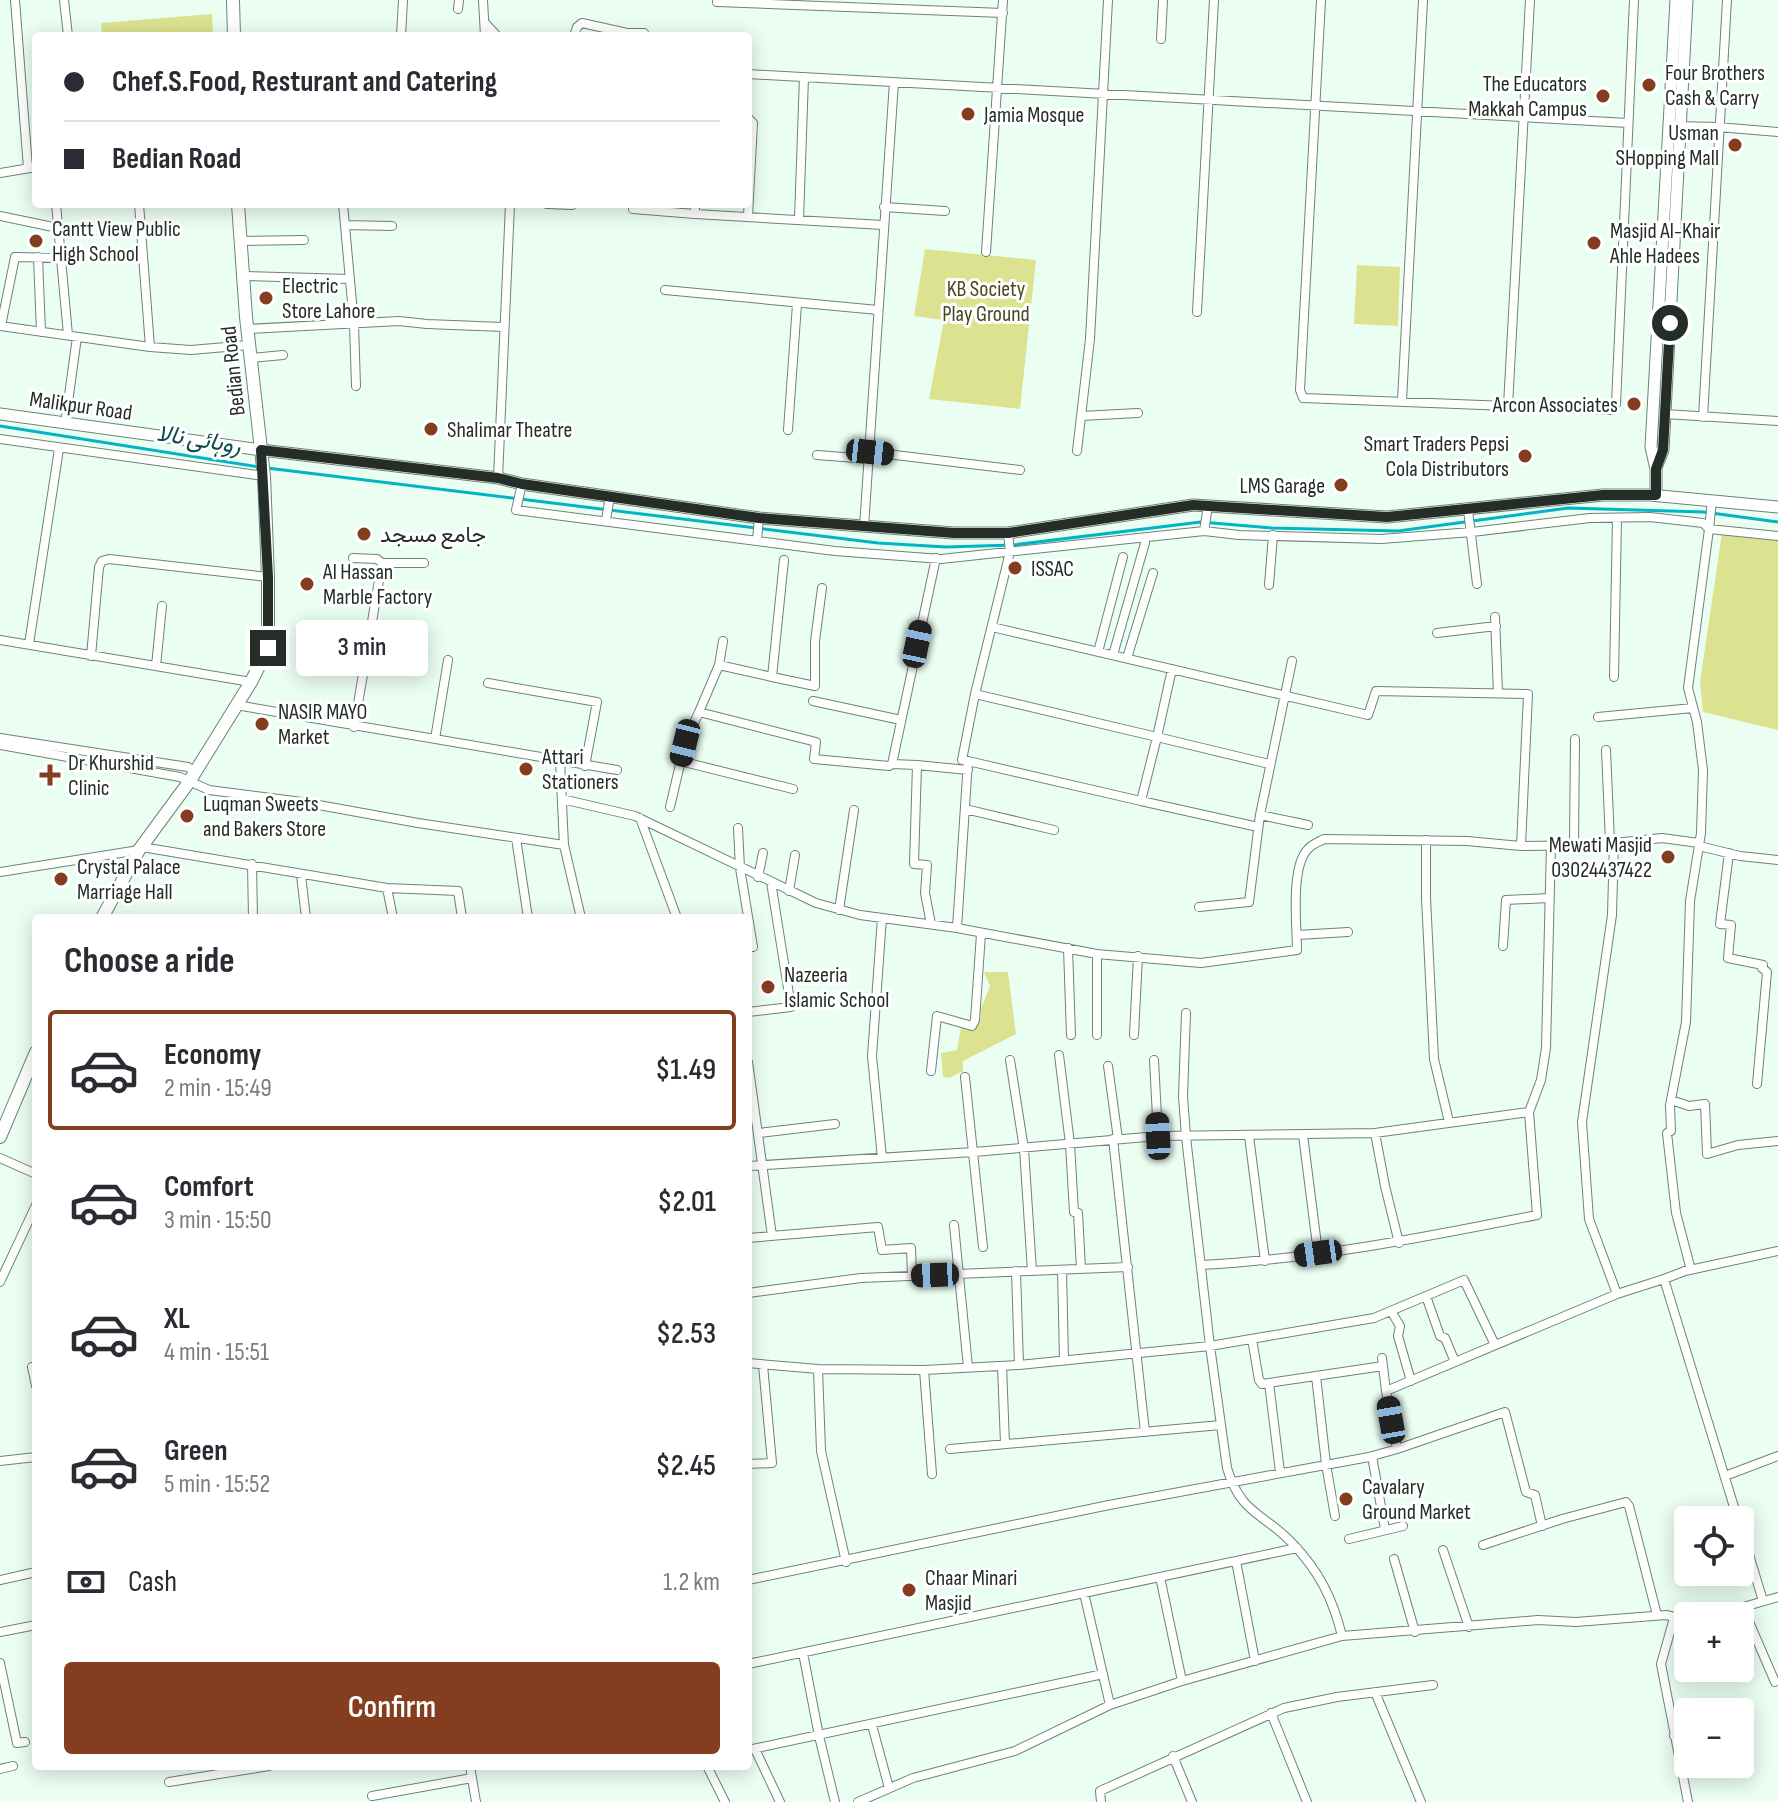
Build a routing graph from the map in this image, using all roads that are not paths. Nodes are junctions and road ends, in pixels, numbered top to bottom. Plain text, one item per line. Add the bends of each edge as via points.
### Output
1 (15, 0) edge
2 (64, 0) edge
3 (233, 0) edge
4 (403, 0) edge
5 (483, 0) edge
6 (1003, 0) edge
7 (1108, 0) edge
8 (1163, 0) edge
9 (1214, 0) edge
10 (1321, 0) edge
11 (1423, 0) edge
12 (1530, 0) edge
13 (1634, 0) edge
14 (1676, 0) edge
15 (1687, 0) edge
16 (1727, 0) edge
17 (717, 2) dead end
18 (1003, 13) junction
19 (485, 23) junction
20 (68, 32) edge
21 (234, 32) edge
22 (401, 32) edge
23 (485, 32) edge
24 (493, 32) edge
25 (575, 32) edge
26 (616, 32) edge
27 (1161, 39) dead end
28 (752, 74) edge
29 (804, 77) junction
30 (894, 82) junction
31 (999, 87) junction
32 (1104, 93) junction
33 (1210, 99) junction
34 (1314, 104) junction
35 (1418, 110) junction
36 (1524, 118) junction
37 (752, 122) edge
38 (1628, 123) junction
39 (1674, 126) junction
40 (1718, 127) junction
41 (1778, 132) edge
42 (752, 142) edge
43 (32, 167) edge
44 (0, 173) edge
45 (884, 207) junction
46 (56, 208) edge
47 (139, 208) edge
48 (238, 208) edge
49 (343, 208) edge
50 (510, 208) edge
51 (748, 208) edge
52 (633, 209) dead end
53 (695, 209) edge
54 (945, 211) dead end
55 (0, 216) edge
56 (748, 216) junction
57 (799, 219) junction
58 (345, 225) junction
59 (883, 225) junction
60 (392, 226) dead end
61 (58, 228) junction
62 (304, 240) dead end
63 (240, 241) junction
64 (986, 252) dead end
65 (38, 257) junction
66 (61, 258) junction
67 (243, 276) junction
68 (349, 279) junction
69 (665, 290) dead end
70 (797, 304) junction
71 (878, 310) junction
72 (1197, 312) dead end
73 (354, 324) junction
74 (1, 326) edge
75 (503, 327) junction
76 (247, 329) junction
77 (41, 332) junction
78 (73, 336) junction
79 (150, 347) junction
80 (250, 352) junction
81 (283, 355) dead end
82 (356, 386) dead end
83 (1402, 401) junction
84 (1508, 406) junction
85 (1138, 413) dead end
86 (0, 414) edge
87 (1665, 414) junction
88 (1081, 416) junction
89 (1703, 417) junction
90 (1778, 421) edge
91 (65, 424) junction
92 (788, 430) dead end
93 (0, 439) edge
94 (59, 449) junction
95 (1077, 451) dead end
96 (261, 453) junction
97 (817, 455) dead end
98 (870, 456) junction
99 (1656, 469) junction
100 (1020, 470) dead end
101 (263, 474) junction
102 (498, 478) junction
103 (522, 487) junction
104 (1656, 495) junction
105 (610, 499) junction
106 (1712, 502) junction
107 (1778, 507) edge
108 (1208, 511) junction
109 (1469, 513) junction
110 (606, 518) junction
111 (1617, 518) junction
112 (759, 521) junction
113 (864, 527) junction
114 (1205, 528) junction
115 (1709, 529) junction
116 (1472, 532) junction
117 (1273, 535) junction
118 (1008, 536) junction
119 (1778, 536) edge
120 (757, 538) junction
121 (1145, 543) dead end
122 (1010, 552) junction
123 (1123, 557) dead end
124 (353, 558) dead end
125 (936, 558) junction
126 (784, 560) dead end
127 (382, 563) junction
128 (424, 563) dead end
129 (1153, 573) dead end
130 (268, 577) junction
131 (1477, 584) dead end
132 (1269, 585) dead end
133 (822, 588) dead end
134 (162, 606) dead end
135 (992, 627) junction
136 (1437, 633) dead end
137 (0, 640) edge
138 (723, 641) dead end
139 (29, 644) junction
140 (1098, 652) junction
141 (1113, 655) junction
142 (91, 656) junction
143 (1127, 658) junction
144 (448, 660) dead end
145 (1292, 661) dead end
146 (365, 664) junction
147 (719, 665) junction
148 (156, 666) junction
149 (403, 668) dead end
150 (1172, 669) junction
151 (772, 677) junction
152 (1614, 677) dead end
153 (251, 682) junction
154 (488, 683) dead end
155 (1498, 693) junction
156 (975, 694) junction
157 (1286, 696) junction
158 (813, 701) dead end
159 (236, 705) junction
160 (1693, 708) junction
161 (699, 712) junction
162 (1598, 717) dead end
163 (901, 720) junction
164 (354, 727) junction
165 (1157, 737) junction
166 (0, 738) edge
167 (435, 739) junction
168 (1575, 739) dead end
169 (0, 745) edge
170 (1606, 750) dead end
171 (560, 761) junction
172 (680, 761) junction
173 (126, 762) junction
174 (892, 764) junction
175 (1269, 764) junction
176 (917, 765) junction
177 (585, 766) junction
178 (968, 766) junction
179 (617, 770) dead end
180 (192, 777) junction
181 (793, 789) dead end
182 (562, 799) junction
183 (1141, 801) junction
184 (670, 807) dead end
185 (965, 809) junction
186 (854, 810) dead end
187 (1260, 815) junction
188 (640, 818) junction
189 (1308, 825) dead end
190 (1258, 827) junction
191 (738, 828) dead end
192 (1054, 830) dead end
193 (516, 838) junction
194 (1426, 840) junction
195 (1612, 842) junction
196 (1574, 844) junction
197 (1699, 844) junction
198 (564, 845) junction
199 (1551, 845) junction
200 (1521, 846) junction
201 (141, 848) junction
202 (763, 853) dead end
203 (1729, 853) junction
204 (795, 855) dead end
205 (1778, 860) edge
206 (252, 864) junction
207 (740, 868) junction
208 (0, 872) edge
209 (301, 875) junction
210 (758, 877) junction
211 (771, 882) junction
212 (387, 888) junction
213 (789, 891) junction
214 (1549, 898) junction
215 (1199, 907) dead end
216 (839, 910) junction
217 (104, 914) edge
218 (253, 914) edge
219 (306, 914) edge
220 (392, 914) edge
221 (461, 914) edge
222 (527, 914) edge
223 (580, 914) edge
224 (676, 914) edge
225 (748, 914) edge
226 (882, 918) junction
227 (931, 924) junction
228 (957, 928) junction
229 (1348, 932) dead end
230 (981, 934) junction
231 (1297, 935) junction
232 (752, 941) edge
233 (1503, 946) dead end
234 (753, 947) dead end
235 (1068, 948) junction
236 (1097, 954) junction
237 (1138, 956) junction
238 (752, 1012) edge
239 (1186, 1013) dead end
240 (1071, 1035) dead end
241 (1097, 1035) dead end
242 (1134, 1035) dead end
243 (1059, 1055) dead end
244 (1010, 1060) dead end
245 (1154, 1060) dead end
246 (32, 1061) edge
247 (1108, 1066) dead end
248 (931, 1071) dead end
249 (965, 1077) dead end
250 (1757, 1084) dead end
251 (752, 1088) edge
252 (1671, 1100) junction
253 (1529, 1112) junction
254 (1449, 1122) junction
255 (835, 1124) dead end
256 (759, 1133) junction
257 (1375, 1133) junction
258 (1303, 1135) junction
259 (1158, 1136) junction
260 (1249, 1136) junction
261 (0, 1137) edge
262 (1186, 1137) junction
263 (1116, 1139) junction
264 (1778, 1141) edge
265 (1070, 1144) junction
266 (1024, 1149) junction
267 (974, 1152) junction
268 (0, 1158) edge
269 (882, 1158) junction
270 (763, 1164) junction
271 (752, 1165) edge
272 (32, 1172) edge
273 (32, 1214) edge
274 (954, 1225) dead end
275 (772, 1236) junction
276 (752, 1238) edge
277 (1399, 1243) junction
278 (983, 1247) dead end
279 (1778, 1251) edge
280 (1318, 1253) junction
281 (1265, 1261) junction
282 (1201, 1265) junction
283 (1128, 1267) junction
284 (1081, 1269) junction
285 (1062, 1270) junction
286 (1691, 1270) junction
287 (1016, 1271) junction
288 (1032, 1271) junction
289 (958, 1274) junction
290 (912, 1276) junction
291 (1664, 1279) junction
292 (0, 1282) edge
293 (752, 1292) edge
294 (1617, 1294) junction
295 (1426, 1296) junction
296 (1391, 1311) junction
297 (1252, 1339) junction
298 (1495, 1345) junction
299 (1210, 1346) junction
300 (1137, 1353) junction
301 (1064, 1360) junction
302 (1455, 1362) junction
303 (752, 1364) edge
304 (763, 1365) junction
305 (1019, 1365) junction
306 (1002, 1366) junction
307 (968, 1367) junction
308 (818, 1369) junction
309 (924, 1370) junction
310 (1316, 1376) junction
311 (1411, 1381) junction
312 (1269, 1383) junction
313 (1386, 1391) junction
314 (1221, 1425) junction
315 (1145, 1432) junction
316 (1005, 1444) junction
317 (950, 1449) dead end
318 (1397, 1449) junction
319 (1372, 1456) junction
320 (1778, 1456) edge
321 (32, 1457) edge
322 (0, 1461) edge
323 (752, 1464) edge
324 (1326, 1464) junction
325 (1280, 1472) junction
326 (932, 1474) dead end
327 (1725, 1476) junction
328 (1231, 1481) junction
329 (1734, 1506) edge
330 (1335, 1516) dead end
331 (1403, 1526) dead end
332 (1542, 1526) junction
333 (1385, 1529) junction
334 (1349, 1539) dead end
335 (1483, 1545) dead end
336 (1297, 1548) junction
337 (1443, 1550) dead end
338 (1394, 1559) dead end
339 (1236, 1561) junction
340 (846, 1562) junction
341 (1754, 1572) edge
342 (32, 1573) edge
343 (1160, 1577) junction
344 (752, 1579) edge
345 (0, 1580) edge
346 (1084, 1593) junction
347 (1778, 1597) edge
348 (1763, 1601) junction
349 (1754, 1604) edge
350 (1657, 1615) junction
351 (1674, 1618) joint
352 (32, 1626) edge
353 (1469, 1627) junction
354 (0, 1632) edge
355 (1415, 1632) junction
356 (1754, 1633) edge
357 (1342, 1636) junction
358 (803, 1653) junction
359 (1255, 1661) junction
360 (0, 1663) edge
361 (752, 1663) edge
362 (1103, 1674) junction
363 (1182, 1681) junction
364 (1775, 1682) dead end
365 (1433, 1685) dead end
366 (1375, 1692) junction
367 (1110, 1705) junction
368 (1271, 1713) junction
369 (872, 1725) junction
370 (819, 1736) junction
371 (1674, 1736) edge
372 (25, 1742) dead end
373 (752, 1750) edge
374 (752, 1752) edge
375 (1173, 1756) junction
376 (13, 1766) dead end
377 (0, 1769) edge
378 (244, 1770) edge
379 (471, 1770) edge
380 (709, 1770) edge
381 (472, 1778) junction
382 (1683, 1778) edge
383 (169, 1782) dead end
384 (889, 1788) junction
385 (372, 1796) dead end
386 (476, 1802) edge
387 (725, 1802) edge
388 (780, 1802) edge
389 (835, 1802) edge
390 (858, 1802) edge
391 (1101, 1802) edge
392 (1192, 1802) edge
393 (1307, 1802) edge
394 (1421, 1802) edge
395 (1688, 1802) edge

1 - 43 street
2 - 20 street
3 - 21 main road
4 - 22 street
5 - 19 street
6 - 18 street
7 - 32 street
8 - 27 street
9 - 33 street
10 - 34 street
11 - 35 street
12 - 36 street
13 - 38 street
14 - 39 street
15 - 39 street
16 - 40 street
17 - 18 street
18 - 31 street
19 - 23 street
19 - 24 street
25 - 26 street via 582,23
28 - 29 street
29 - 30 street
29 - 57 street
30 - 31 street
30 - 45 street
31 - 32 street
31 - 64 street
32 - 33 street
32 - 88 street
33 - 34 street
33 - 72 street
34 - 35 street
34 - 83 street via 1300,390 1310,400
35 - 36 street
35 - 83 street
36 - 38 street
36 - 84 street
37 - 42 street
38 - 84 street via 1616,404 1613,410
39 - 40 street
39 - 87 street
39 - 99 street via 1651,447
40 - 41 street
40 - 89 street
43 - 44 street
45 - 54 street
45 - 59 street
46 - 61 street
47 - 79 street
48 - 63 main road, Bedian Road
49 - 58 street
50 - 75 street
51 - 56 street
52 - 53 street
53 - 56 street
55 - 61 street
56 - 57 street
57 - 59 street
58 - 60 street
58 - 68 street
59 - 71 street
61 - 66 street
62 - 63 street
63 - 67 main road, Bedian Road
65 - 66 street
65 - 74 street via 15,257
65 - 77 street
66 - 78 street
67 - 68 street
67 - 76 main road, Bedian Road
68 - 73 street
69 - 70 street
70 - 71 street
70 - 92 street
71 - 98 street
73 - 75 street
73 - 76 street
73 - 82 street
74 - 77 street
75 - 102 street
76 - 80 main road, Bedian Road
77 - 78 street
78 - 79 street
78 - 91 street
79 - 80 street
80 - 81 street
80 - 96 main road, Bedian Road
83 - 84 street
85 - 88 street
86 - 91 street, Malikpur Road
87 - 89 street
87 - 99 street
88 - 95 street
89 - 90 street
91 - 96 street, Malikpur Road
93 - 94 street
94 - 101 street
94 - 139 street
96 - 101 main road, Bedian Road
96 - 102 street, Malikpur Road
97 - 98 street
98 - 100 street
98 - 113 street
99 - 104 street
101 - 130 main road, Bedian Road
102 - 103 street, Malikpur Road
103 - 105 street, Malikpur Road
103 - 110 street via 516,510
104 - 106 street, Malikpur Road
104 - 109 street, Malikpur Road via 1603,495
105 - 110 street
105 - 112 street, Malikpur Road
106 - 107 street, Malikpur Road
106 - 115 street
108 - 109 street, Malikpur Road via 1387,517
108 - 114 street
108 - 118 street, Malikpur Road via 1193,505
109 - 116 street
110 - 120 street
111 - 115 street via 1703,523
111 - 116 street
111 - 152 street
112 - 113 street, Malikpur Road
112 - 120 street
113 - 118 street, Malikpur Road
114 - 117 street
114 - 122 street
115 - 119 street
115 - 160 street via 1688,688
116 - 117 street via 1381,539
116 - 131 street
117 - 132 street
118 - 122 street
120 - 125 street via 835,551
121 - 141 street
122 - 125 street
122 - 135 street
123 - 140 street
124 - 127 street
125 - 163 street
126 - 151 street
127 - 128 street
127 - 146 street
129 - 143 street
130 - 142 street via 102,561
130 - 153 main road, Bedian Road via 268,648
133 - 151 street via 815,686
134 - 148 street
135 - 140 street
135 - 156 street
136 - 155 street via 1495,621
137 - 139 street
138 - 147 street
139 - 142 street
140 - 141 street
141 - 143 street
142 - 148 street
143 - 150 street
144 - 167 street
145 - 157 street
146 - 149 street
146 - 164 street
147 - 151 street
147 - 161 street
148 - 153 street
150 - 157 street
150 - 165 street
153 - 159 main road, Bedian Road
154 - 177 street via 597,702
155 - 157 street via 1376,691 1368,715
155 - 200 street via 1528,694
156 - 165 street
156 - 178 street via 962,760
157 - 175 street
158 - 163 street
159 - 164 street
159 - 180 main road, Bedian Road
160 - 162 street
160 - 197 street via 1703,770
161 - 172 street
161 - 174 street via 816,742 814,759
163 - 174 street
164 - 167 street
165 - 175 street
165 - 183 street
166 - 173 street
167 - 171 street
168 - 196 street
169 - 173 street
170 - 195 street
171 - 177 street
171 - 182 street
172 - 181 street
172 - 184 street
173 - 180 street
174 - 176 street
175 - 187 street
176 - 178 street
176 - 227 street via 914,864 927,865
177 - 179 street
178 - 183 street
178 - 185 street
180 - 193 street via 209,790
180 - 201 main road, Bedian Road
182 - 188 street
182 - 198 street
183 - 190 street
185 - 192 street
185 - 228 street
186 - 216 street
187 - 189 street
187 - 190 street
188 - 207 street
188 - 224 street
190 - 215 street via 1249,902
191 - 207 street
193 - 198 street
193 - 222 street
194 - 200 street
194 - 231 street via 1324,839 1306,850 1300,861
194 - 254 street via 1434,1059
195 - 196 street
195 - 197 street via 1662,838
195 - 294 street via 1612,915 1582,1122 1589,1219
196 - 199 street
197 - 203 street
197 - 252 street via 1690,901 1686,1022
198 - 223 street
199 - 200 street
199 - 214 street
201 - 206 street
201 - 208 street
201 - 217 main road, Bedian Road
202 - 210 street
203 - 205 street
203 - 250 street via 1720,924 1731,925 1728,958 1763,965 1767,972
204 - 213 street
206 - 209 street
206 - 218 street
207 - 210 street
207 - 225 street
209 - 212 street
209 - 219 street
210 - 211 street
211 - 213 street
211 - 238 street via 791,1007
212 - 220 street
212 - 221 street via 458,891
213 - 216 street
214 - 233 street via 1506,900
214 - 253 street via 1546,1048
216 - 226 street
226 - 227 street
226 - 269 street via 872,1056
227 - 228 street
228 - 230 street
229 - 231 street
230 - 235 street
230 - 248 street via 975,1020 972,1026 937,1016
231 - 237 street via 1294,952 1201,963
232 - 234 street
235 - 236 street
235 - 240 street
236 - 237 street
236 - 241 street
237 - 242 street
239 - 262 street
243 - 265 street
244 - 266 street
245 - 259 street
246 - 261 main road
247 - 263 street
249 - 267 street
251 - 256 street
252 - 264 street via 1705,1104 1707,1154
252 - 286 street via 1667,1133 1676,1213
253 - 254 street
253 - 277 street via 1537,1215
254 - 257 street
255 - 256 street
256 - 270 street
257 - 258 street
257 - 277 street
258 - 260 street
258 - 280 street
259 - 262 street
259 - 263 street
260 - 262 street
260 - 281 street
262 - 282 street
263 - 265 street
263 - 283 street
265 - 266 street
265 - 284 street
266 - 267 street
266 - 288 street
267 - 269 street
267 - 278 street
268 - 272 street
269 - 270 street
270 - 271 street
270 - 275 street
273 - 292 street
274 - 289 street
275 - 276 street
275 - 290 street via 878,1227 882,1250 911,1248
277 - 280 street
279 - 286 street
280 - 281 street
281 - 282 street
282 - 299 street
283 - 284 street
283 - 300 street
284 - 285 street
285 - 288 street
285 - 301 street
286 - 291 street
287 - 288 street
287 - 289 street
287 - 305 street
289 - 290 street
289 - 307 street
290 - 293 street
291 - 294 street
291 - 327 street
294 - 298 street
295 - 296 street
295 - 298 street via 1464,1280
295 - 302 street
296 - 297 street
296 - 311 street via 1400,1326
297 - 299 street
297 - 312 street via 1259,1383
298 - 302 street
299 - 300 street
299 - 314 street
300 - 301 street
300 - 315 street
301 - 305 street
302 - 311 street
303 - 304 street
304 - 308 street
304 - 323 street via 772,1463
305 - 306 street
306 - 307 street
306 - 316 street
307 - 309 street
308 - 309 street
308 - 340 street via 821,1451
309 - 326 street
310 - 312 street
310 - 313 street via 1383,1362
310 - 324 street
311 - 313 street
312 - 325 street
313 - 318 street
314 - 315 street
314 - 328 street
315 - 316 street
316 - 317 street
318 - 319 street
318 - 332 street via 1505,1412 1526,1492 1535,1495
319 - 324 street
319 - 333 street
320 - 327 street
321 - 322 street
324 - 325 street
324 - 330 street
325 - 328 street
327 - 329 street
328 - 336 street via 1241,1499
328 - 340 street
331 - 333 street
332 - 335 street
332 - 350 street via 1626,1502
333 - 334 street
336 - 339 street
336 - 357 street via 1335,1606
337 - 353 street
338 - 355 street
339 - 343 street
339 - 359 street
340 - 344 street
341 - 348 street
342 - 345 street
343 - 346 street
343 - 363 street
346 - 358 street
346 - 362 street
347 - 348 street
348 - 349 street
350 - 351 street
350 - 353 street
351 - 371 street via 1661,1664
352 - 354 street
353 - 355 street
355 - 357 street
356 - 364 street
357 - 359 street
358 - 361 street
358 - 370 street
359 - 363 street
360 - 372 street via 17,1743
362 - 367 street
362 - 369 street
363 - 367 street
365 - 366 street
366 - 368 street
366 - 394 street
367 - 384 street via 1015,1751
368 - 375 street
368 - 393 street
369 - 370 street
369 - 384 street
370 - 373 street
370 - 389 street
374 - 388 street
375 - 391 street via 1100,1791
375 - 392 street
376 - 377 street
378 - 383 street
379 - 381 street
380 - 387 street
381 - 385 street
381 - 386 street
382 - 395 street
384 - 390 street

